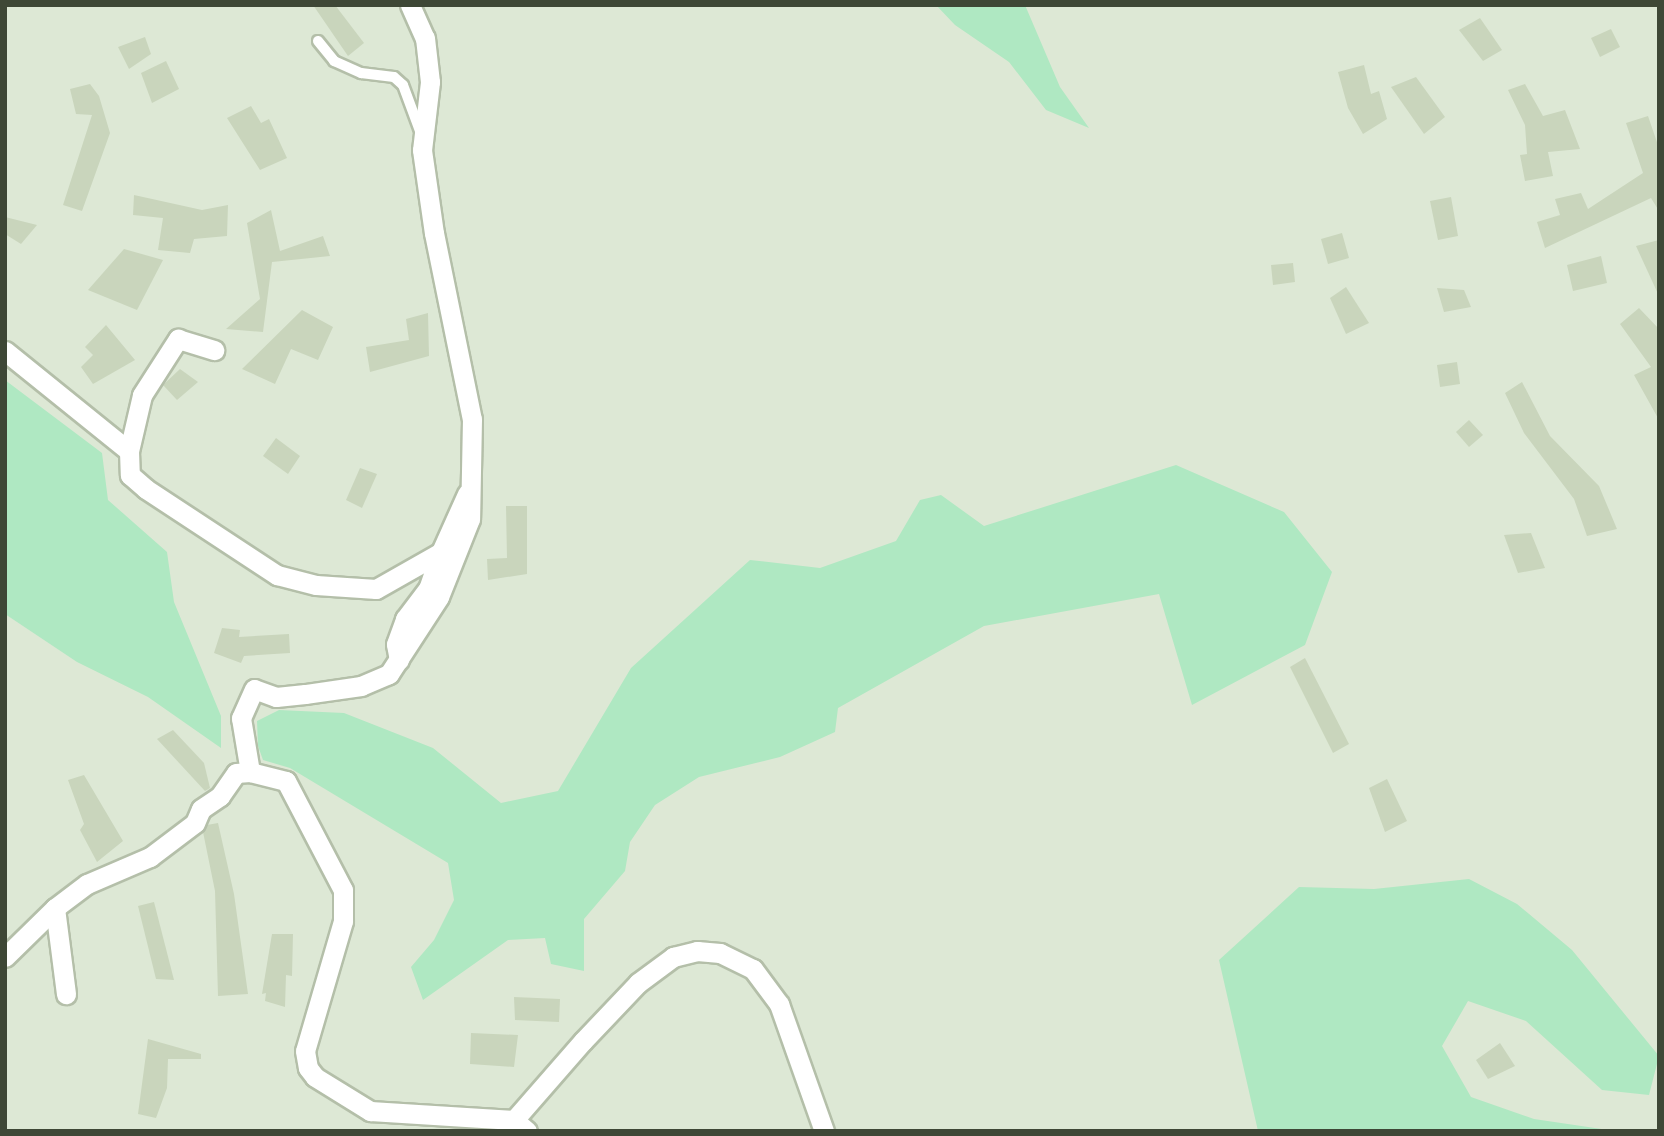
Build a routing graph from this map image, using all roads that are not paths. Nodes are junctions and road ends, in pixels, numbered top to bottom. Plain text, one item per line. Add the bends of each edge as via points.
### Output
1 (410, 5) edge
2 (318, 41) dead end
3 (424, 141) junction
4 (214, 350) dead end
5 (5, 351) edge
6 (128, 451) junction
7 (473, 480) junction
8 (441, 552) junction
9 (399, 660) junction
10 (250, 772) junction
11 (55, 908) junction
12 (5, 957) edge
13 (66, 994) dead end
14 (517, 1127) edge
15 (824, 1131) edge

1 - 3 street via 425,38 430,82
2 - 3 lane via 334,61 361,73 394,77 403,85
3 - 7 street via 434,233 472,419
4 - 6 street via 178,339 142,395
5 - 6 street
6 - 8 street via 130,475 145,489 276,575 316,585 376,589
7 - 8 street
7 - 9 street via 470,519 439,597
8 - 9 street via 428,589 405,619 396,644
9 - 10 street via 389,674 361,686 276,697 254,689 241,718
10 - 11 street via 236,773 220,796 201,808 195,823 150,857 87,884
10 - 14 street via 286,781 344,890 343,921 305,1051 315,1077 370,1111
11 - 12 street
11 - 13 street
14 - 15 street via 638,983 673,957 697,951 720,953 752,969 779,1004

